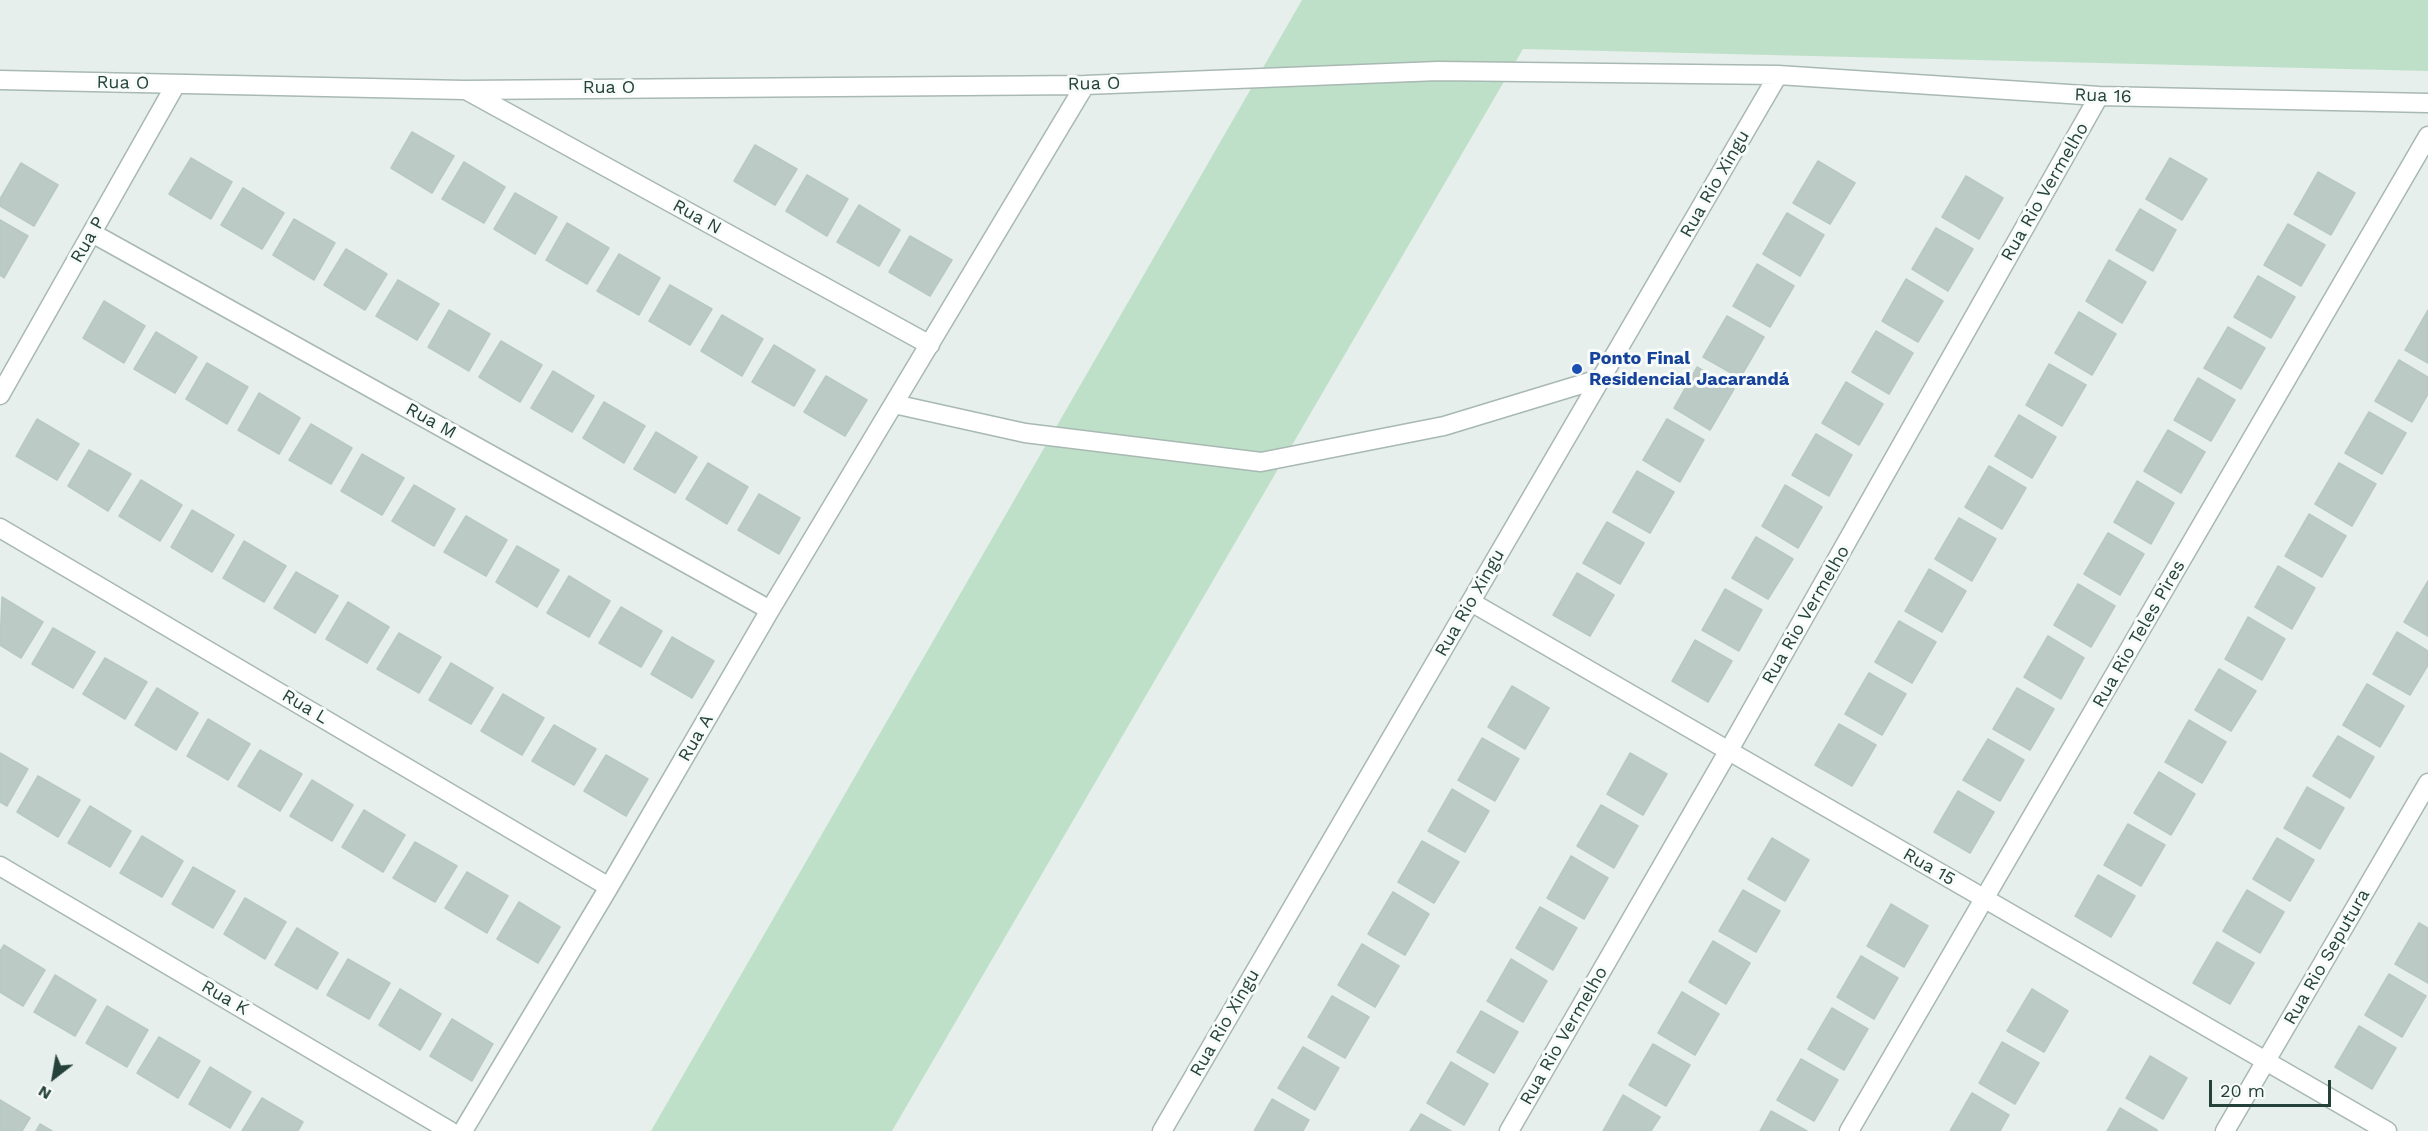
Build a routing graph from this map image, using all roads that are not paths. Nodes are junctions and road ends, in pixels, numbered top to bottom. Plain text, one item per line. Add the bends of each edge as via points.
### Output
1 (1778, 75) junction
2 (0, 80) edge
3 (1217, 80) joint
4 (176, 84) junction
5 (1085, 85) junction
6 (464, 90) junction
7 (2099, 96) junction
8 (2428, 103) edge
9 (2428, 136) edge
10 (92, 232) junction
11 (930, 345) junction
12 (1602, 378) junction
13 (0, 395) edge
14 (894, 404) junction
15 (0, 528) edge
16 (1471, 603) junction
17 (770, 610) junction
18 (1729, 750) junction
19 (2428, 783) edge
20 (0, 866) edge
21 (609, 887) junction
22 (1985, 899) junction
23 (2266, 1061) junction
24 (450, 1131) edge
25 (463, 1131) edge
26 (1162, 1131) edge
27 (1509, 1131) edge
28 (1849, 1131) edge
29 (2224, 1131) edge
30 (2387, 1131) edge

1 - 3 street, Rua 16 via 1438,71
1 - 7 street, Rua 16
1 - 12 street, Rua Rio Xingu
2 - 4 street, Rua O
3 - 5 street, Rua O
4 - 6 street, Rua O
4 - 10 street, Rua P
5 - 6 street, Rua O
5 - 11 street, Rua A
6 - 11 street, Rua N
7 - 8 street, Rua 16
7 - 18 street, Rua Rio Vermelho
9 - 22 street, Rua Rio Teles Pires
10 - 13 street, Rua P
10 - 17 street, Rua M
11 - 14 street, Rua A
12 - 14 street via 1444,426 1261,462 1025,433
12 - 16 street, Rua Rio Xingu
14 - 17 street, Rua A
15 - 21 street, Rua L
16 - 18 street, Rua 15
16 - 26 street, Rua Rio Xingu
17 - 21 street, Rua A
18 - 22 street, Rua 15
18 - 27 street, Rua Rio Vermelho
19 - 23 street, Rua Rio Seputura
20 - 24 street, Rua K
21 - 25 street, Rua A
22 - 23 street, Rua 15
22 - 28 street, Rua Rio Teles Pires
23 - 29 street, Rua Rio Seputura
23 - 30 street, Rua 15

